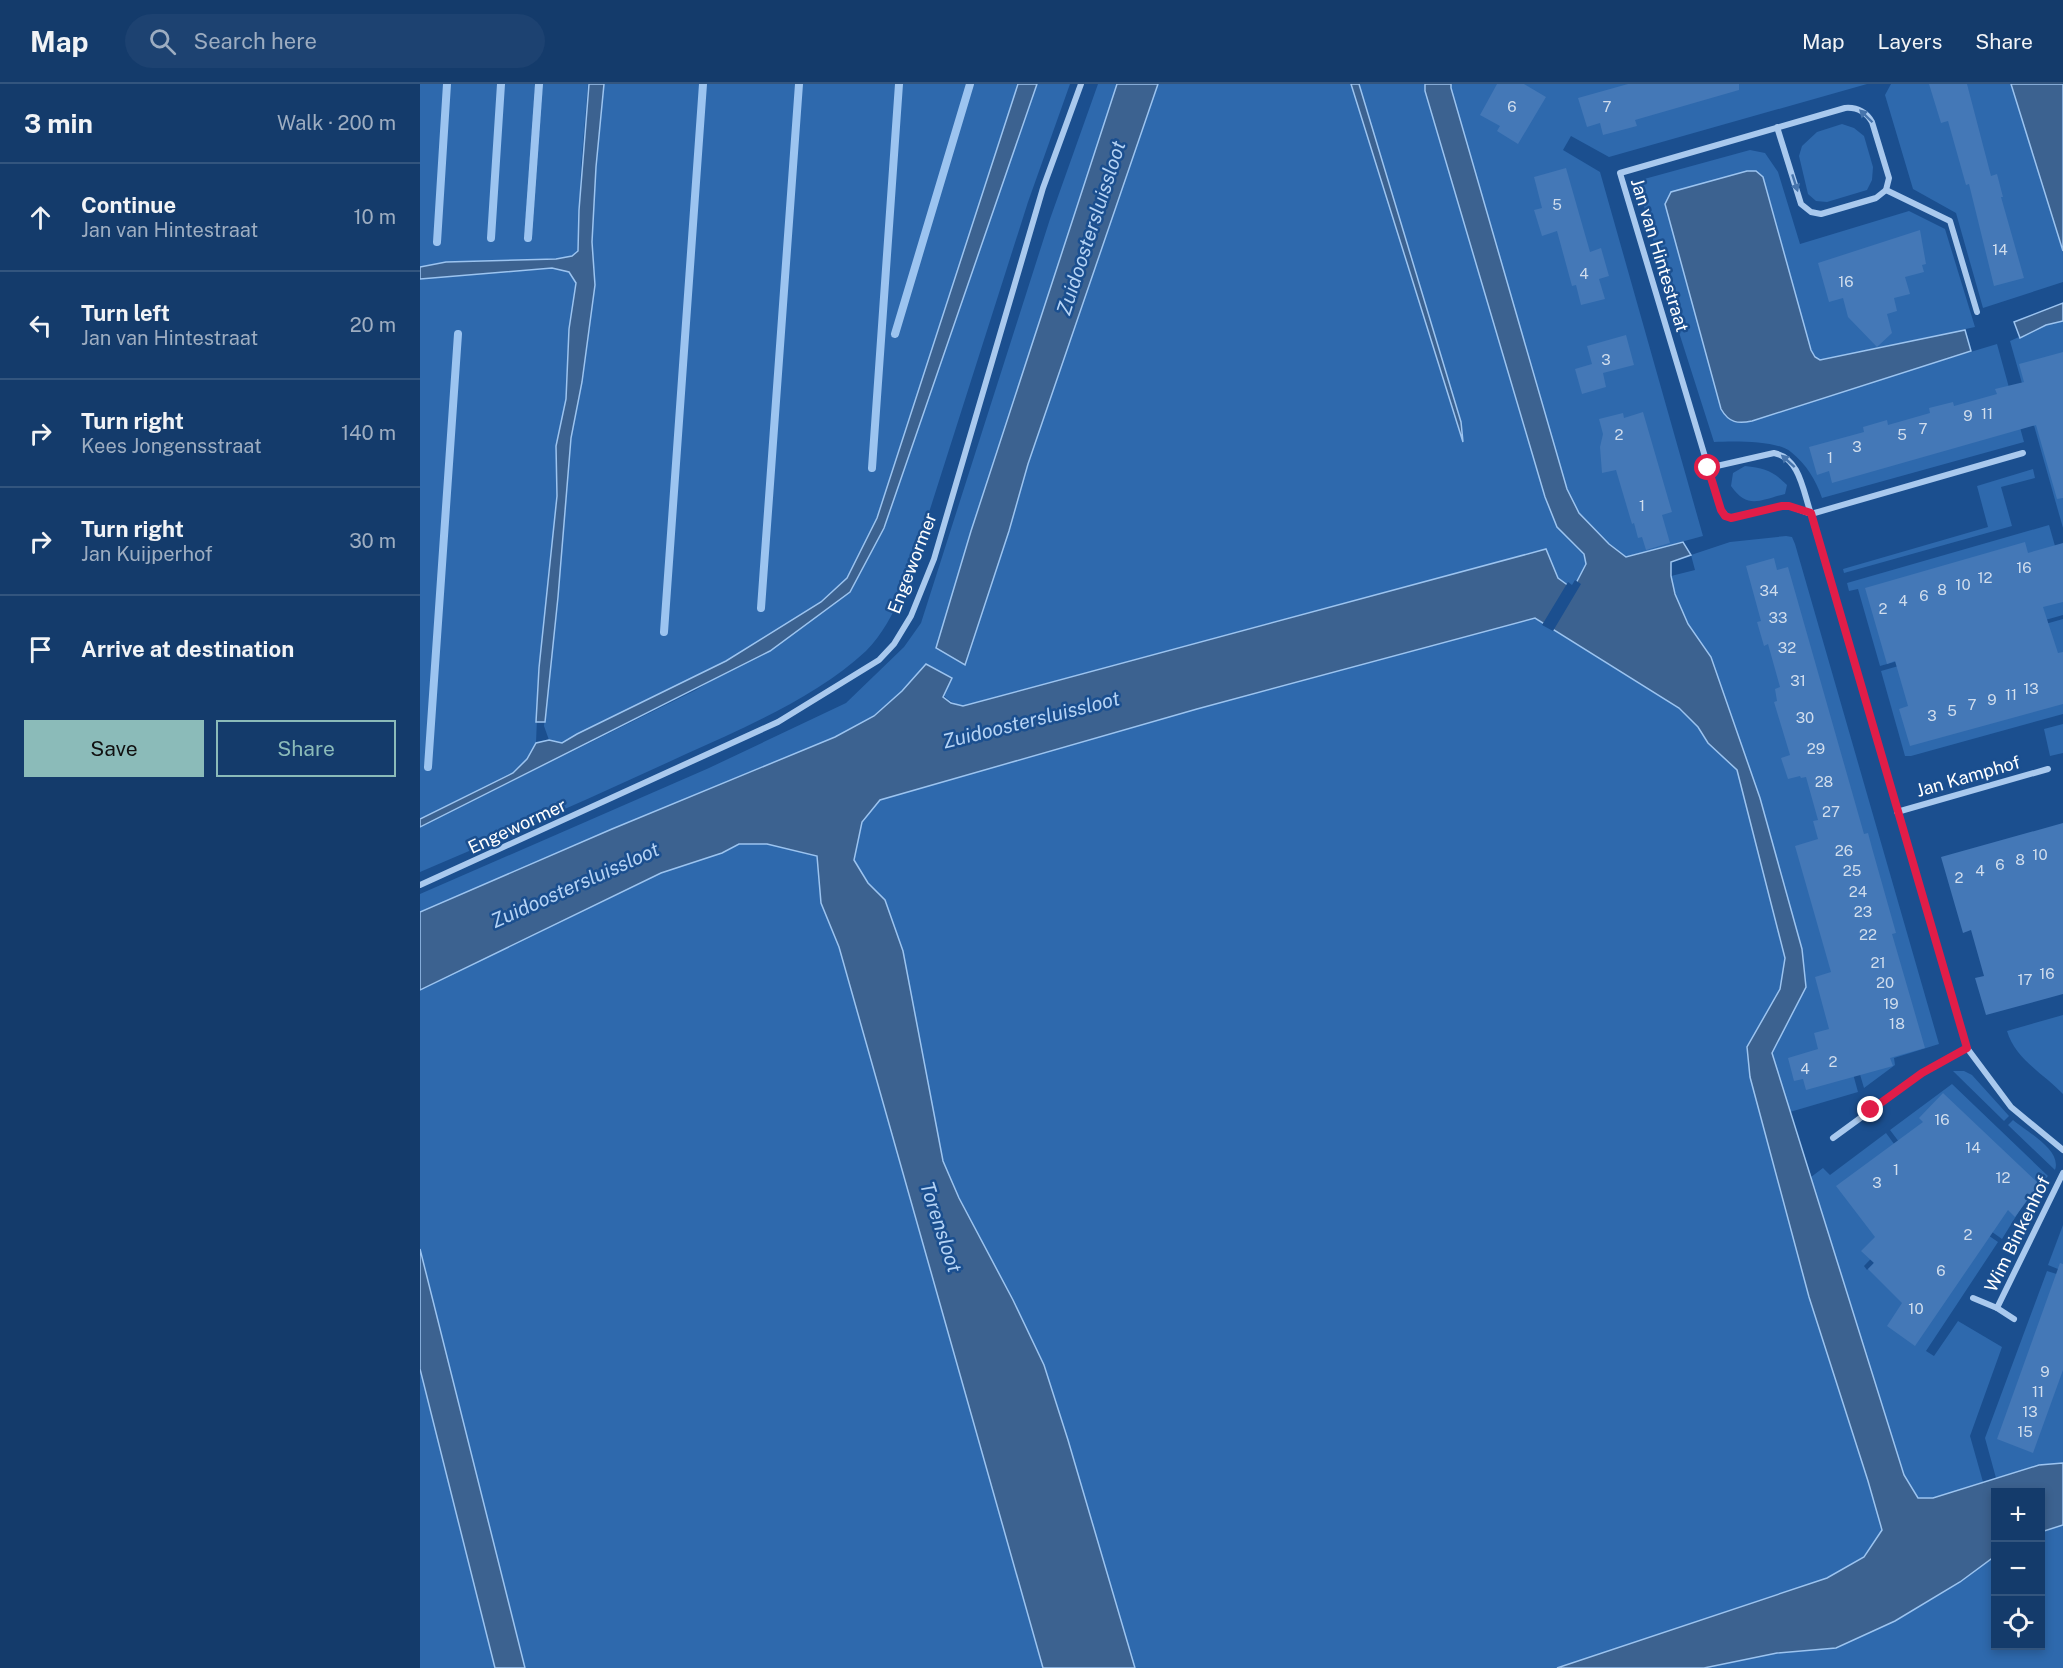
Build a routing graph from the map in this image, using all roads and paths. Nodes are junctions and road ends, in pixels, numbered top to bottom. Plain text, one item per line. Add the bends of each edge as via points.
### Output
1 (1081, 84) edge
2 (1777, 127) junction
3 (1886, 190) junction
4 (1977, 312) dead end
5 (2023, 453) dead end
6 (1708, 468) junction
7 (1811, 513) junction
8 (2048, 769) dead end
9 (1897, 812) junction
10 (420, 885) edge
11 (1967, 1048) junction
12 (1833, 1138) dead end
13 (2063, 1150) edge
14 (2063, 1173) edge
15 (1973, 1298) dead end
16 (1997, 1308) junction
17 (2014, 1319) dead end

1 - 10 street, Engewormer via 1042,188 934,559 911,616 894,644 879,660 778,722
3 -> 2 street, Jan van Hintestraat via 1889,178 1872,122 1861,111 1845,108
2 -> 3 street via 1801,204 1810,212 1821,214 1876,198
2 - 6 street, Jan van Hintestraat via 1620,173
3 - 4 street via 1950,221
5 - 7 street
6 - 7 street, Jan van Hintestraat via 1725,516 1731,518 1782,506
7 -> 6 street via 1796,469 1783,455 1765,453
7 - 9 street
8 - 9 street, Jan Kamphof
9 - 11 street
11 - 12 street via 1922,1073
11 - 13 street via 2011,1107
14 - 16 street, Wim Binkenhof
15 - 16 street, Wim Binkenhof
16 - 17 street, Wim Binkenhof

